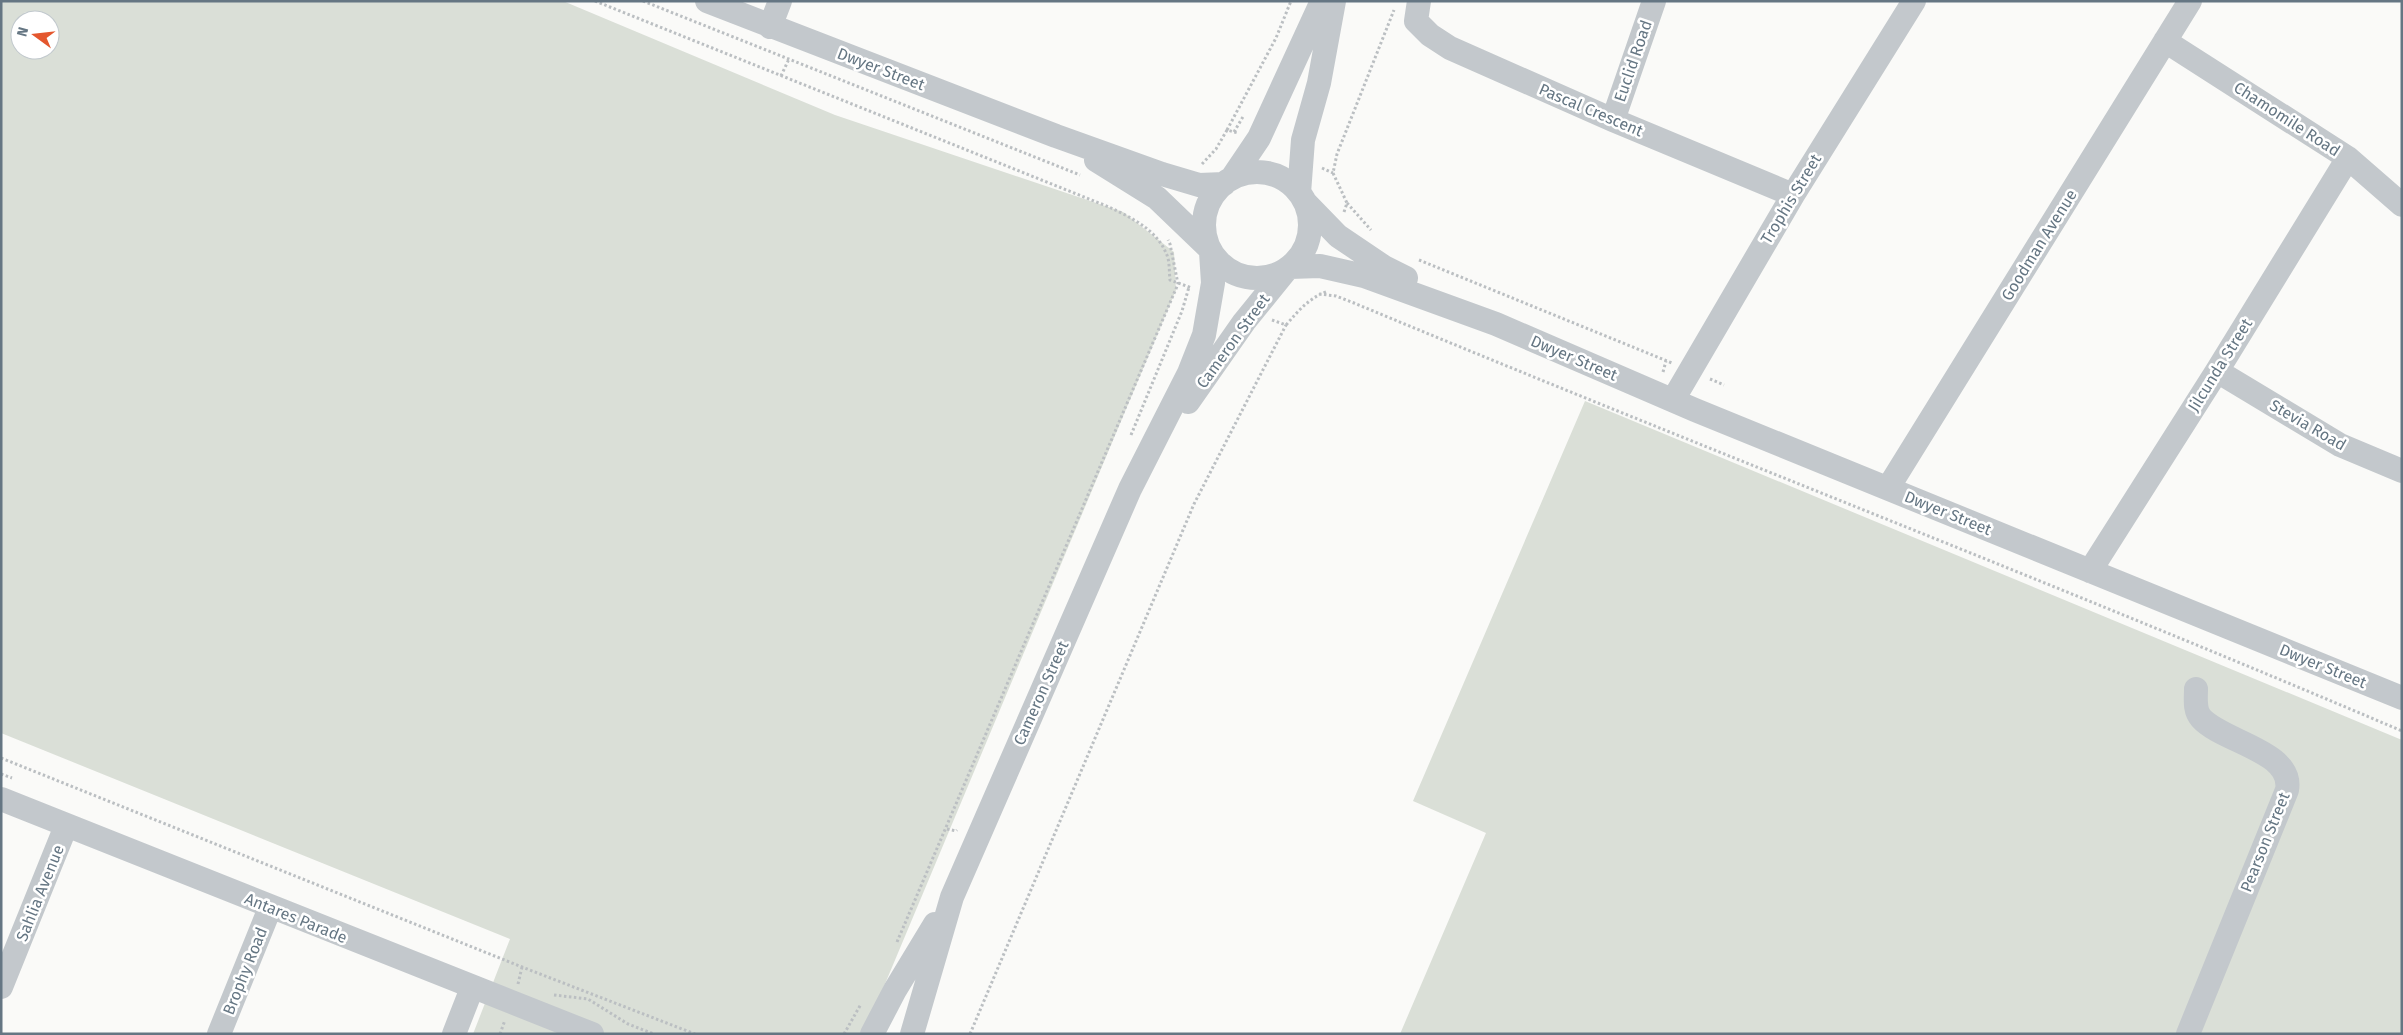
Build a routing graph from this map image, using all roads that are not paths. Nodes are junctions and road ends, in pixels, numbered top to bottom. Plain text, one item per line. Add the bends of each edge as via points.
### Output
1 (707, 1) edge
2 (780, 1) edge
3 (1322, 1) edge
4 (1334, 1) edge
5 (1419, 1) edge
6 (1654, 1) edge
7 (1914, 1) edge
8 (2190, 1) edge
9 (770, 27) junction
10 (2165, 41) junction
11 (1613, 120) junction
12 (1056, 136) junction
13 (2348, 158) junction
14 (1228, 181) junction
15 (1793, 195) junction
16 (1302, 198) junction
17 (2402, 205) edge
18 (1210, 250) junction
19 (1289, 268) junction
20 (1496, 324) junction
21 (2217, 371) junction
22 (1673, 400) junction
23 (2402, 471) edge
24 (1888, 488) junction
25 (1130, 489) junction
26 (2090, 571) junction
27 (2196, 689) dead end
28 (2402, 698) edge
29 (1, 799) edge
30 (66, 826) junction
31 (952, 897) junction
32 (270, 908) junction
33 (1, 987) edge
34 (472, 988) junction
35 (219, 1034) edge
36 (454, 1034) edge
37 (592, 1034) edge
38 (872, 1034) edge
39 (912, 1034) edge
40 (2188, 1034) edge

1 - 9 street, Dwyer Street
2 - 9 street
3 - 14 street via 1259,138
4 - 16 street via 1319,83 1303,140
5 - 11 street, Pascal Crescent via 1416,21 1450,48
6 - 11 street, Euclid Road
7 - 15 street, Trophis Street
8 - 10 street, Goodman Avenue
9 - 12 street, Dwyer Street
10 - 13 street, Chamomile Road
10 - 24 street, Goodman Avenue
11 - 15 street, Pascal Crescent
12 - 14 street, Dwyer Street via 1199,185
12 - 18 street, Dwyer Street via 1158,198
13 - 17 street, Chamomile Road
13 - 21 street, Jilcunda Street
14 - 16 street via 1246,173 1261,172 1289,183
14 - 18 street via 1214,194 1204,220
15 - 22 street, Trophis Street
16 - 19 street via 1310,219 1309,237 1302,254
16 - 20 street, Dwyer Street via 1338,236 1384,267
18 - 19 street via 1220,264 1245,277 1274,276
18 - 25 street, Cameron Street via 1213,283 1204,335 1190,373
19 - 20 street, Dwyer Street via 1328,268 1364,276
19 - 25 street, Cameron Street via 1230,342
20 - 22 street, Dwyer Street
21 - 23 street, Stevia Road via 2340,445
21 - 26 street, Jilcunda Street
22 - 24 street, Dwyer Street
24 - 26 street, Dwyer Street
25 - 31 street, Cameron Street
26 - 28 street, Dwyer Street
27 - 40 street, Pearson Street via 2195,706 2200,718 2277,761 2289,781
29 - 30 street, Antares Parade
30 - 32 street, Antares Parade
30 - 33 street, Sahlia Avenue
31 - 38 street, Cameron Street via 894,990
31 - 39 street, Cameron Street
32 - 34 street, Antares Parade
32 - 35 street, Brophy Road
34 - 36 street
34 - 37 street, Antares Parade

